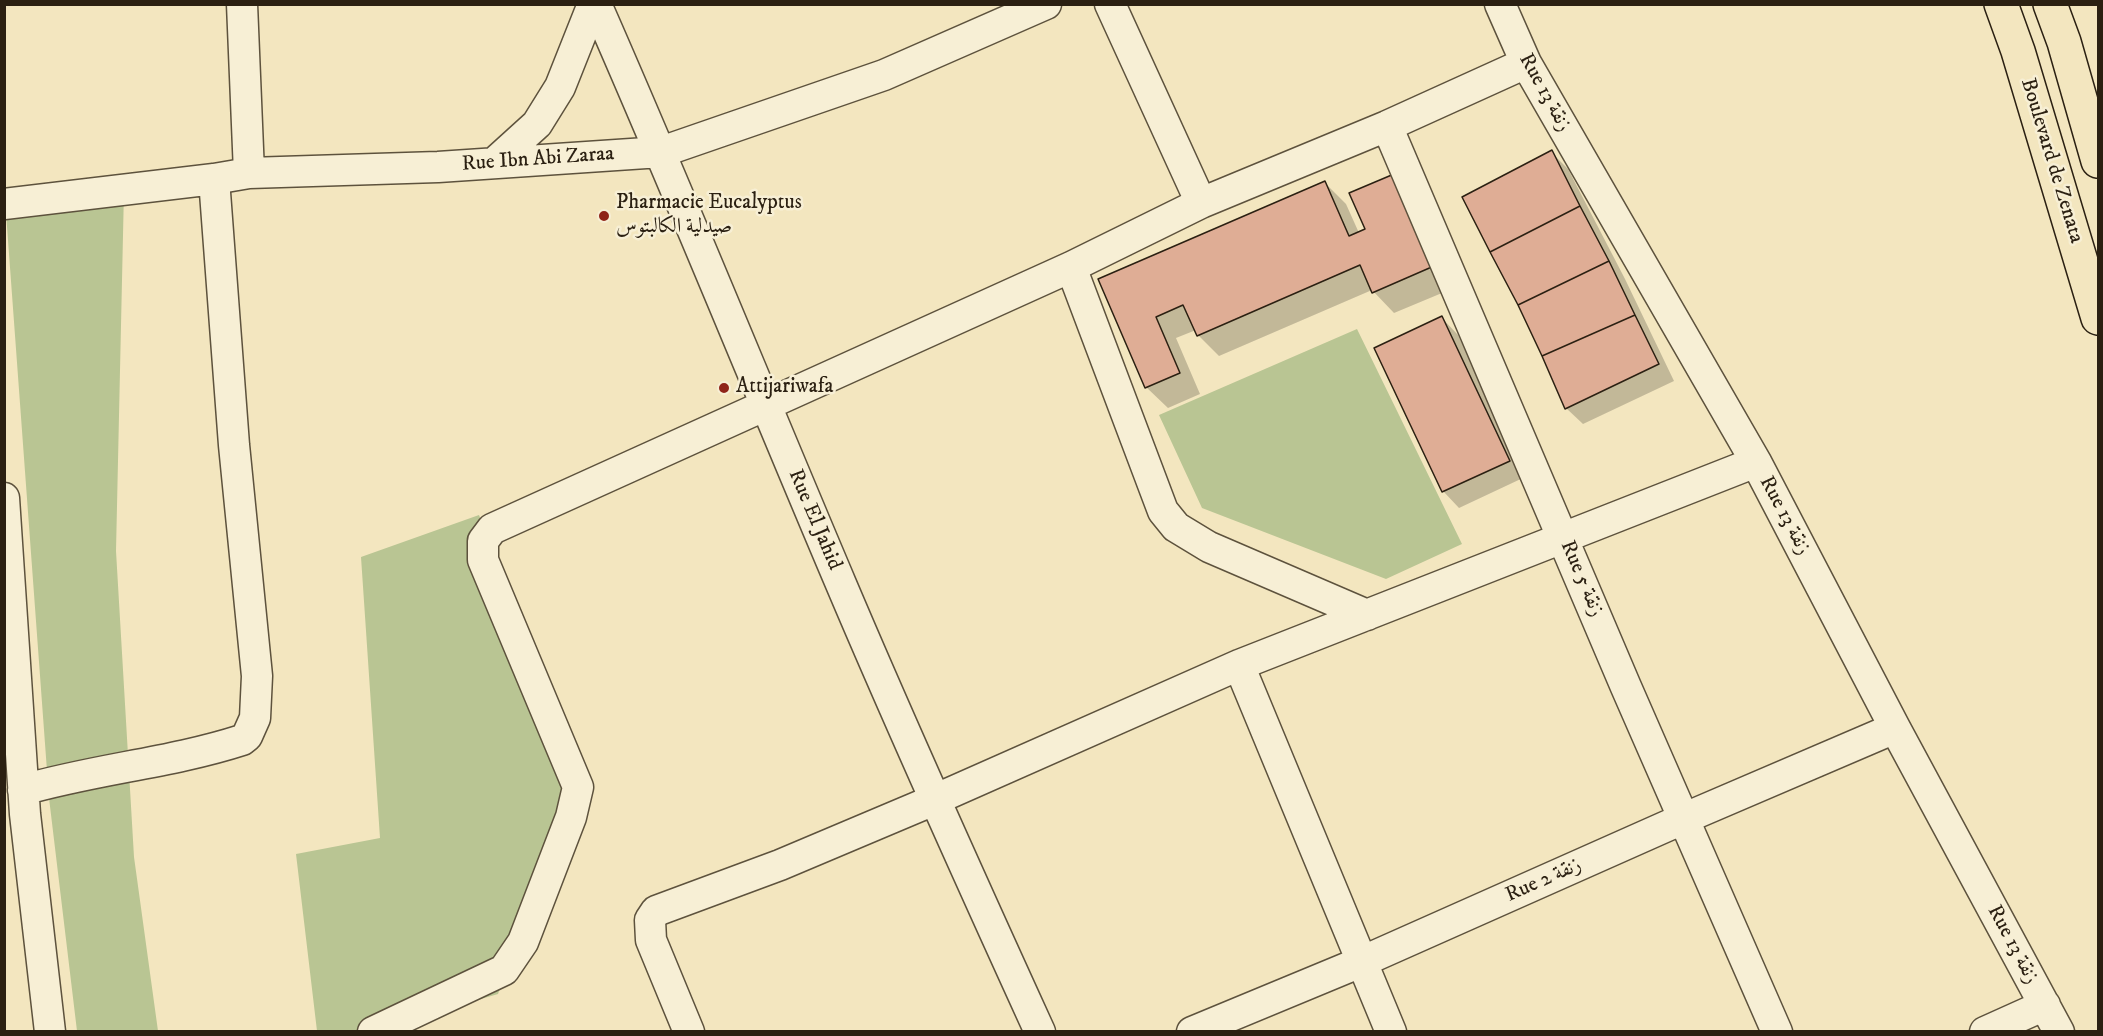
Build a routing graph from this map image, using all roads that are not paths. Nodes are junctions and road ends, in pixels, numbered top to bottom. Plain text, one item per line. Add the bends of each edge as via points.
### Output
1 (242, 4) edge
2 (595, 4) edge
3 (1046, 4) edge
4 (1110, 4) edge
5 (1500, 4) edge
6 (2001, 4) edge
7 (2050, 4) edge
8 (1526, 63) junction
9 (1387, 126) junction
10 (661, 152) junction
11 (2098, 161) edge
12 (494, 163) junction
13 (249, 173) junction
14 (214, 179) junction
15 (1201, 203) junction
16 (4, 204) edge
17 (1071, 267) junction
18 (2098, 318) edge
19 (766, 405) junction
20 (1756, 462) junction
21 (4, 498) edge
22 (1564, 537) junction
23 (1367, 615) junction
24 (1239, 665) junction
25 (1895, 728) junction
26 (934, 800) junction
27 (17, 816) edge
28 (1685, 818) junction
29 (1361, 962) junction
30 (2045, 1005) junction
31 (50, 1032) edge
32 (373, 1032) edge
33 (689, 1032) edge
34 (1040, 1032) edge
35 (1192, 1032) edge
36 (1391, 1032) edge
37 (1777, 1032) edge
38 (1985, 1032) edge
39 (2059, 1032) edge

1 - 13 street
2 - 10 street, Rue El Jahid
2 - 12 street via 560,87 537,124
3 - 10 street, Rue Ibn Abi Zaraa via 884,75
4 - 15 street
5 - 8 street, Rue 13 زنقة
6 - 18 main road, Boulevard de Zenata
7 - 11 main road
8 - 9 street
8 - 20 street, Rue 13 زنقة
9 - 15 street
9 - 22 street, Rue 5 زنقة
10 - 12 street, Rue Ibn Abi Zaraa
10 - 19 street, Rue El Jahid
12 - 13 street, Rue Ibn Abi Zaraa
13 - 14 street, Rue Ibn Abi Zaraa
14 - 16 street, Rue Ibn Abi Zaraa
14 - 27 street via 234,445 257,676 255,718 247,736 232,744 53,781
15 - 17 street
17 - 19 street
17 - 23 street via 1163,511 1176,527 1209,547
19 - 26 street, Rue El Jahid
19 - 32 street via 492,529 483,541 483,560 578,787 571,817 523,942 504,970
20 - 22 street
20 - 25 street, Rue 13 زنقة
21 - 27 street
22 - 23 street
22 - 28 street, Rue 5 زنقة
23 - 24 street
24 - 26 street
24 - 29 street
25 - 28 street, Rue 2 زنقة
25 - 30 street, Rue 13 زنقة
26 - 33 street via 780,865 656,911 650,920 651,940
26 - 34 street, Rue El Jahid
27 - 31 street
28 - 29 street, Rue 2 زنقة
28 - 37 street, Rue 5 زنقة
29 - 35 street, Rue 2 زنقة
29 - 36 street
30 - 38 street
30 - 39 street, Rue 13 زنقة

